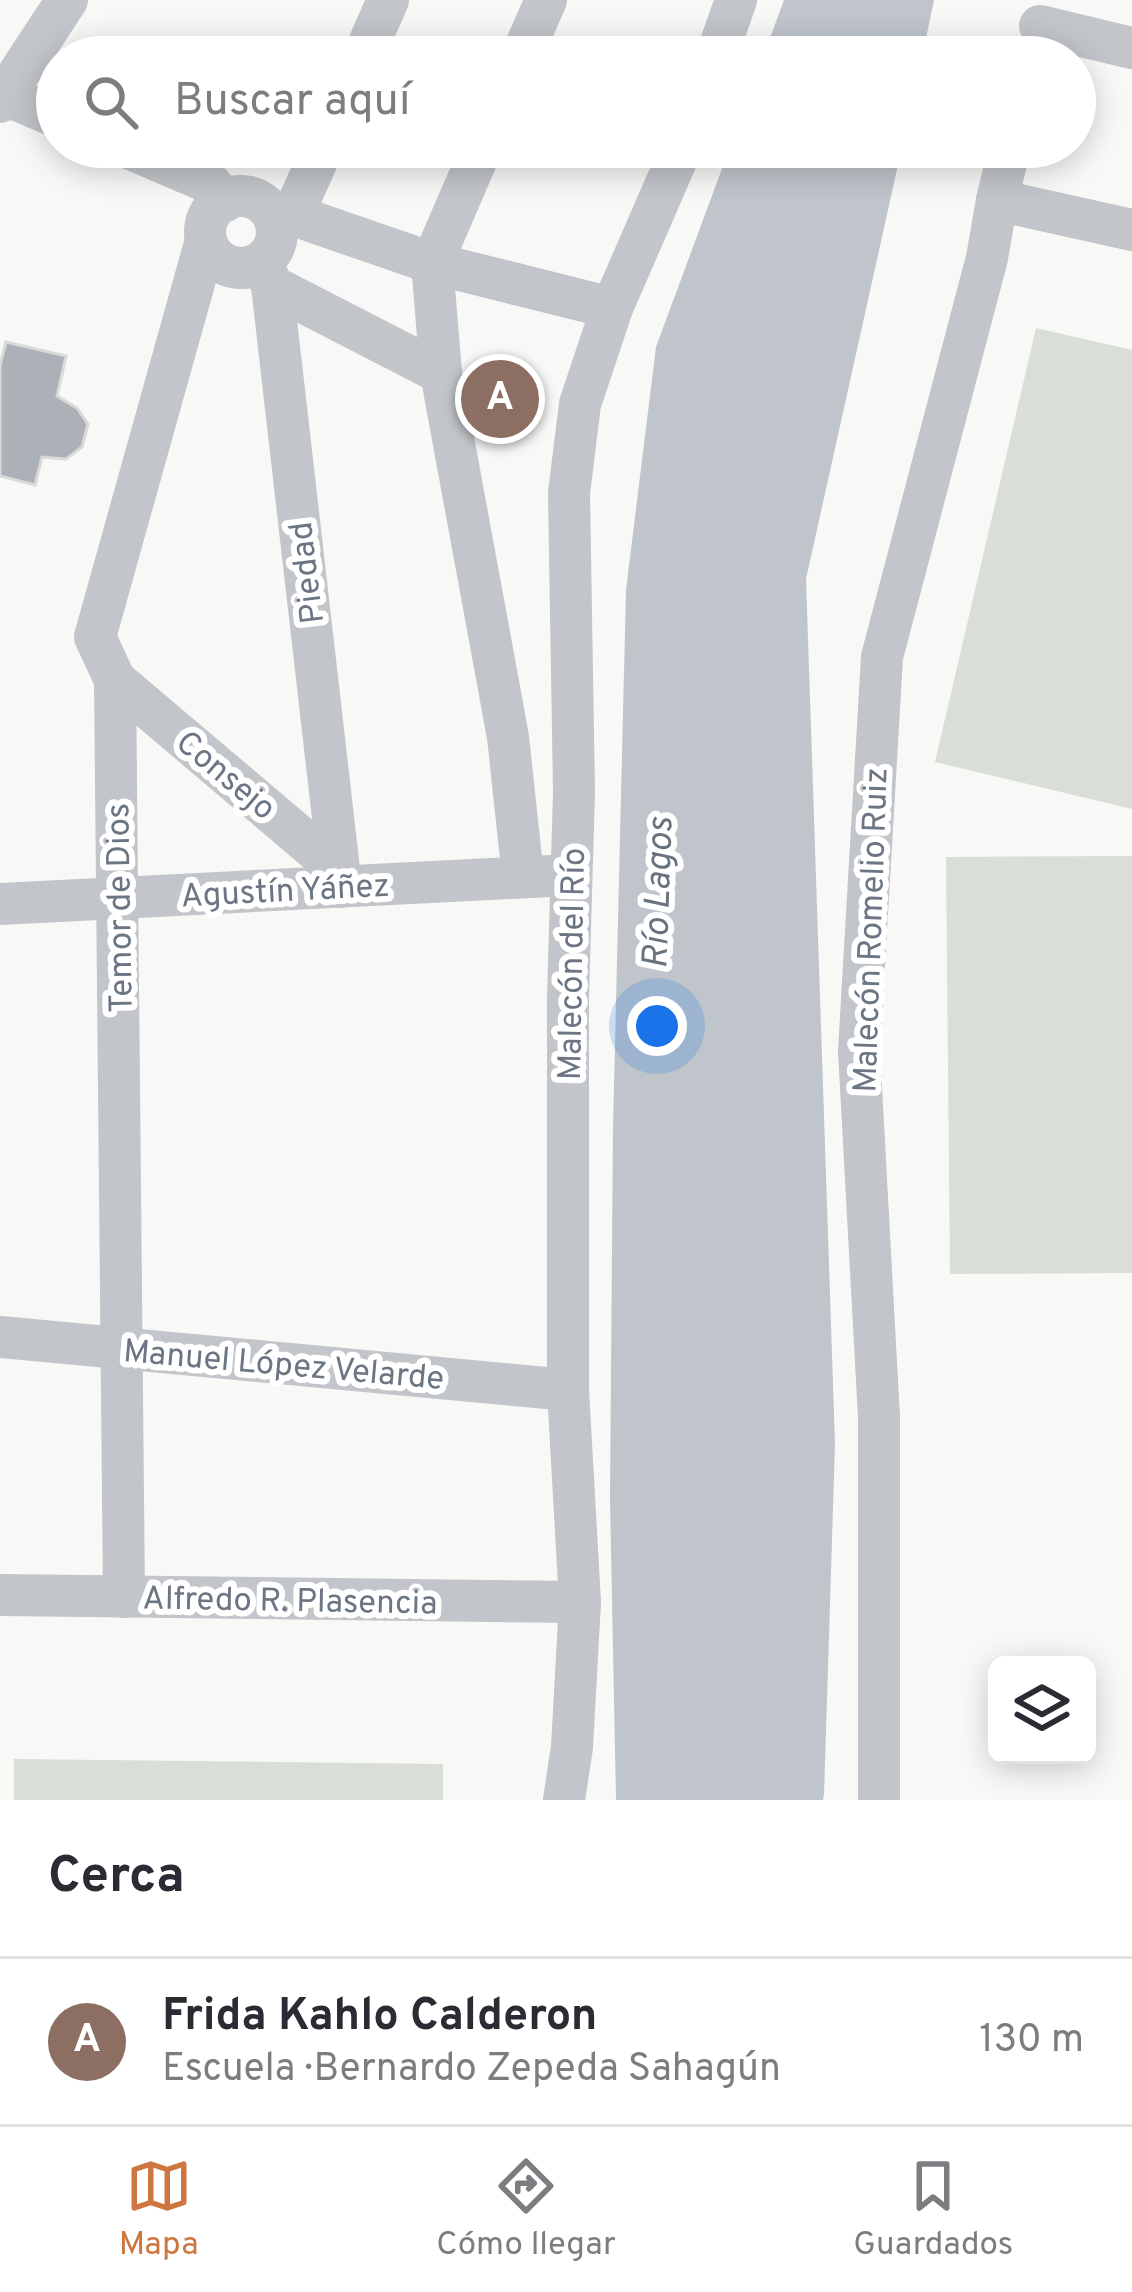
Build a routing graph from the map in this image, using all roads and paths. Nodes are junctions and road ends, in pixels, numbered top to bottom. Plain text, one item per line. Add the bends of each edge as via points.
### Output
1 (67, 0) edge
2 (388, 0) edge
3 (546, 0) edge
4 (736, 0) edge
5 (1039, 28) edge
6 (43, 36) edge
7 (372, 36) edge
8 (530, 36) edge
9 (723, 36) edge
10 (1076, 36) edge
11 (1096, 40) edge
12 (36, 46) edge
13 (1132, 48) edge
14 (2, 96) edge
15 (36, 109) edge
16 (175, 168) edge
17 (311, 168) edge
18 (473, 168) edge
19 (673, 168) edge
20 (1005, 168) edge
21 (997, 200) junction
22 (225, 201) junction
23 (284, 216) junction
24 (1132, 230) edge
25 (206, 240) junction
26 (432, 263) junction
27 (267, 274) junction
28 (612, 308) junction
29 (441, 373) junction
30 (115, 680) junction
31 (570, 875) junction
32 (523, 877) junction
33 (340, 878) junction
34 (118, 898) junction
35 (0, 904) edge
36 (0, 1337) edge
37 (124, 1348) junction
38 (568, 1390) junction
39 (0, 1595) edge
40 (124, 1597) junction
41 (580, 1602) junction
42 (565, 1800) edge
43 (879, 1800) edge

1 - 6 street
2 - 7 street
3 - 8 street
4 - 9 street
5 - 10 street
11 - 13 street
12 - 14 street
14 - 15 street
16 - 22 street via 210,183
17 - 23 street
18 - 26 street
19 - 28 street, Malecón del Río
20 - 21 street, Malecón Romelio Ruiz
21 - 24 street
21 - 43 street, Malecón Romelio Ruiz via 882,657 859,1051 880,1417
22 - 23 street via 248,197
22 - 25 street via 209,217
23 - 26 street
23 - 27 street
25 - 27 street via 229,266
25 - 30 street, Temor de Dios via 95,637
26 - 28 street
26 - 29 street
27 - 29 street
27 - 33 street, Piedad
28 - 31 street, Malecón del Río via 580,404 569,493
29 - 32 street via 508,737
30 - 33 street, Consejo
30 - 34 street, Temor de Dios
31 - 32 street, Agustín Yáñez
31 - 38 street, Malecón del Río
32 - 33 street, Agustín Yáñez
33 - 34 street, Agustín Yáñez
34 - 35 street, Agustín Yáñez
34 - 37 street, Temor de Dios
36 - 37 street, Manuel López Velarde
37 - 38 street, Manuel López Velarde
37 - 40 street, Temor de Dios
38 - 41 street, Malecón del Río
39 - 40 street, Alfredo R. Plasencia
40 - 41 street, Alfredo R. Plasencia
41 - 42 street, Malecón del Río

